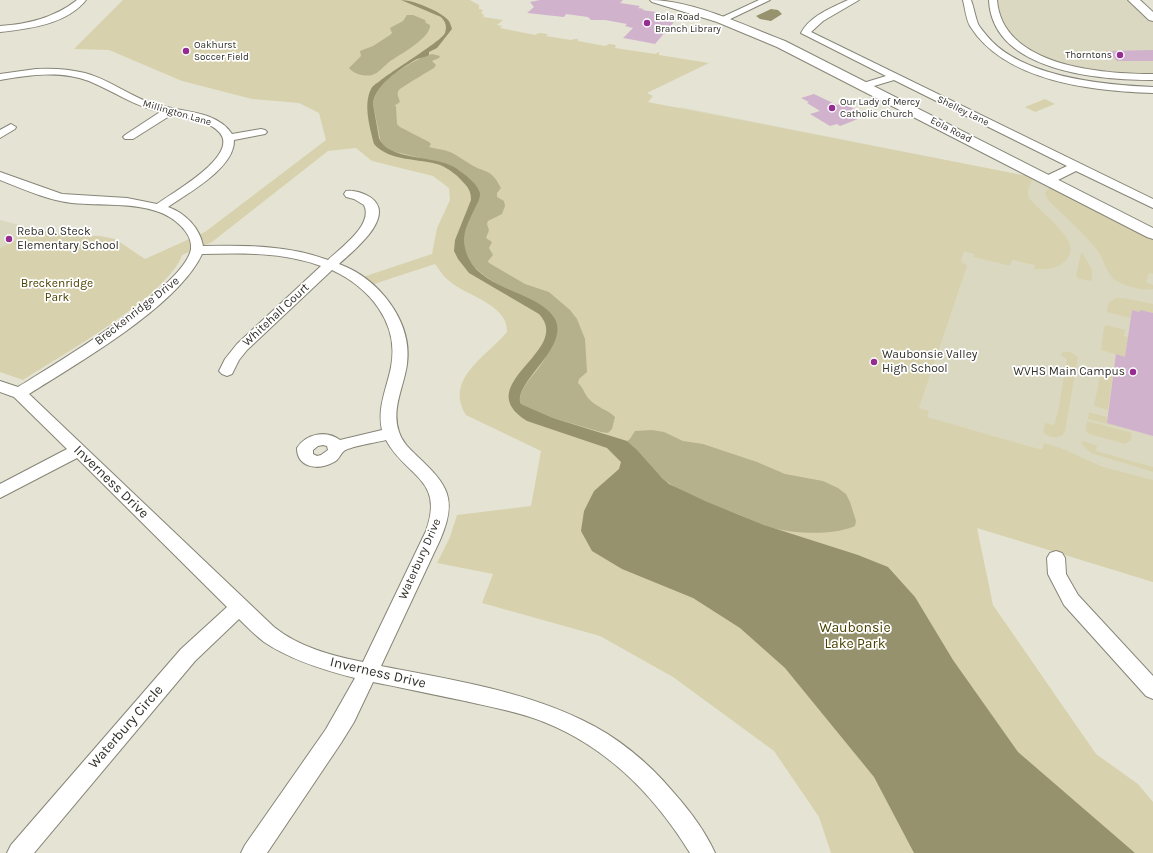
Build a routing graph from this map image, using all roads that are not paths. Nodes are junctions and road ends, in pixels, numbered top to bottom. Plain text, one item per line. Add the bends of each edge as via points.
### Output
1 (82, 0) edge
2 (656, 0) edge
3 (676, 0) edge
4 (766, 0) edge
5 (855, 0) edge
6 (967, 0) edge
7 (988, 2) edge
8 (1145, 3) edge
9 (725, 18) junction
10 (1153, 18) edge
11 (0, 29) edge
12 (1087, 72) junction
13 (0, 77) edge
14 (894, 77) junction
15 (1153, 77) edge
16 (1080, 82) junction
17 (869, 85) junction
18 (1153, 90) edge
19 (170, 111) junction
20 (11, 127) dead end
21 (261, 132) dead end
22 (0, 135) edge
23 (129, 137) dead end
24 (228, 138) junction
25 (1075, 167) junction
26 (0, 176) edge
27 (1052, 178) junction
28 (350, 194) dead end
29 (1153, 204) edge
30 (159, 208) junction
31 (1153, 224) edge
32 (1153, 234) edge
33 (197, 250) junction
34 (331, 264) junction
35 (227, 371) dead end
36 (0, 386) edge
37 (19, 393) junction
38 (390, 433) junction
39 (336, 446) dead end
40 (78, 450) junction
41 (0, 492) edge
42 (1056, 558) dead end
43 (240, 607) junction
44 (368, 673) junction
45 (1153, 690) edge
46 (19, 853) edge
47 (253, 853) edge
48 (703, 853) edge

1 - 11 street via 69,11 50,19
2 - 9 main road, Eola Road
3 - 9 main road, Eola Road
4 - 9 street
5 - 14 street, Shelley Lane via 828,13 808,28 806,33
6 - 7 street
6 - 16 street via 969,14 975,26 998,51 1041,72
7 - 12 street via 1002,29 1024,50 1053,63
8 - 10 main road
9 - 17 main road, Eola Road
12 - 15 street via 1120,77
12 - 16 street
13 - 19 street, Millington Lane via 42,72 78,74 94,79 140,103
14 - 17 street
14 - 25 street, Shelley Lane
16 - 18 street via 1123,89
17 - 27 main road, Eola Road
19 - 23 street
19 - 24 street, Millington Lane via 212,123 222,129
20 - 22 street
21 - 24 street
24 - 30 street via 227,152 216,167
25 - 27 street
25 - 29 street, Shelley Lane
26 - 30 street via 55,196
27 - 31 main road, Eola Road
27 - 32 main road, Eola Road
28 - 34 street, Whitehall Court via 369,200 372,220 365,232
30 - 33 street via 179,217 186,224 195,240
33 - 34 street, Waterbury Drive via 272,251
33 - 37 street, Breckenridge Drive via 183,274 168,290 114,332
34 - 35 street, Whitehall Court via 242,347
34 - 38 street, Waterbury Drive via 373,292 396,324 401,353 399,371 388,407
36 - 37 street, Inverness Drive
37 - 40 street, Inverness Drive
38 - 39 street
38 - 44 street, Waterbury Drive via 403,453 432,481 442,506 437,526
40 - 41 street
40 - 43 street, Inverness Drive
42 - 45 street via 1057,574 1071,600
43 - 44 street, Inverness Drive via 272,636 295,649
43 - 46 street, Waterbury Circle via 188,655
44 - 47 street via 344,718
44 - 48 street, Inverness Drive via 416,681 524,706 584,731 619,754 665,797

